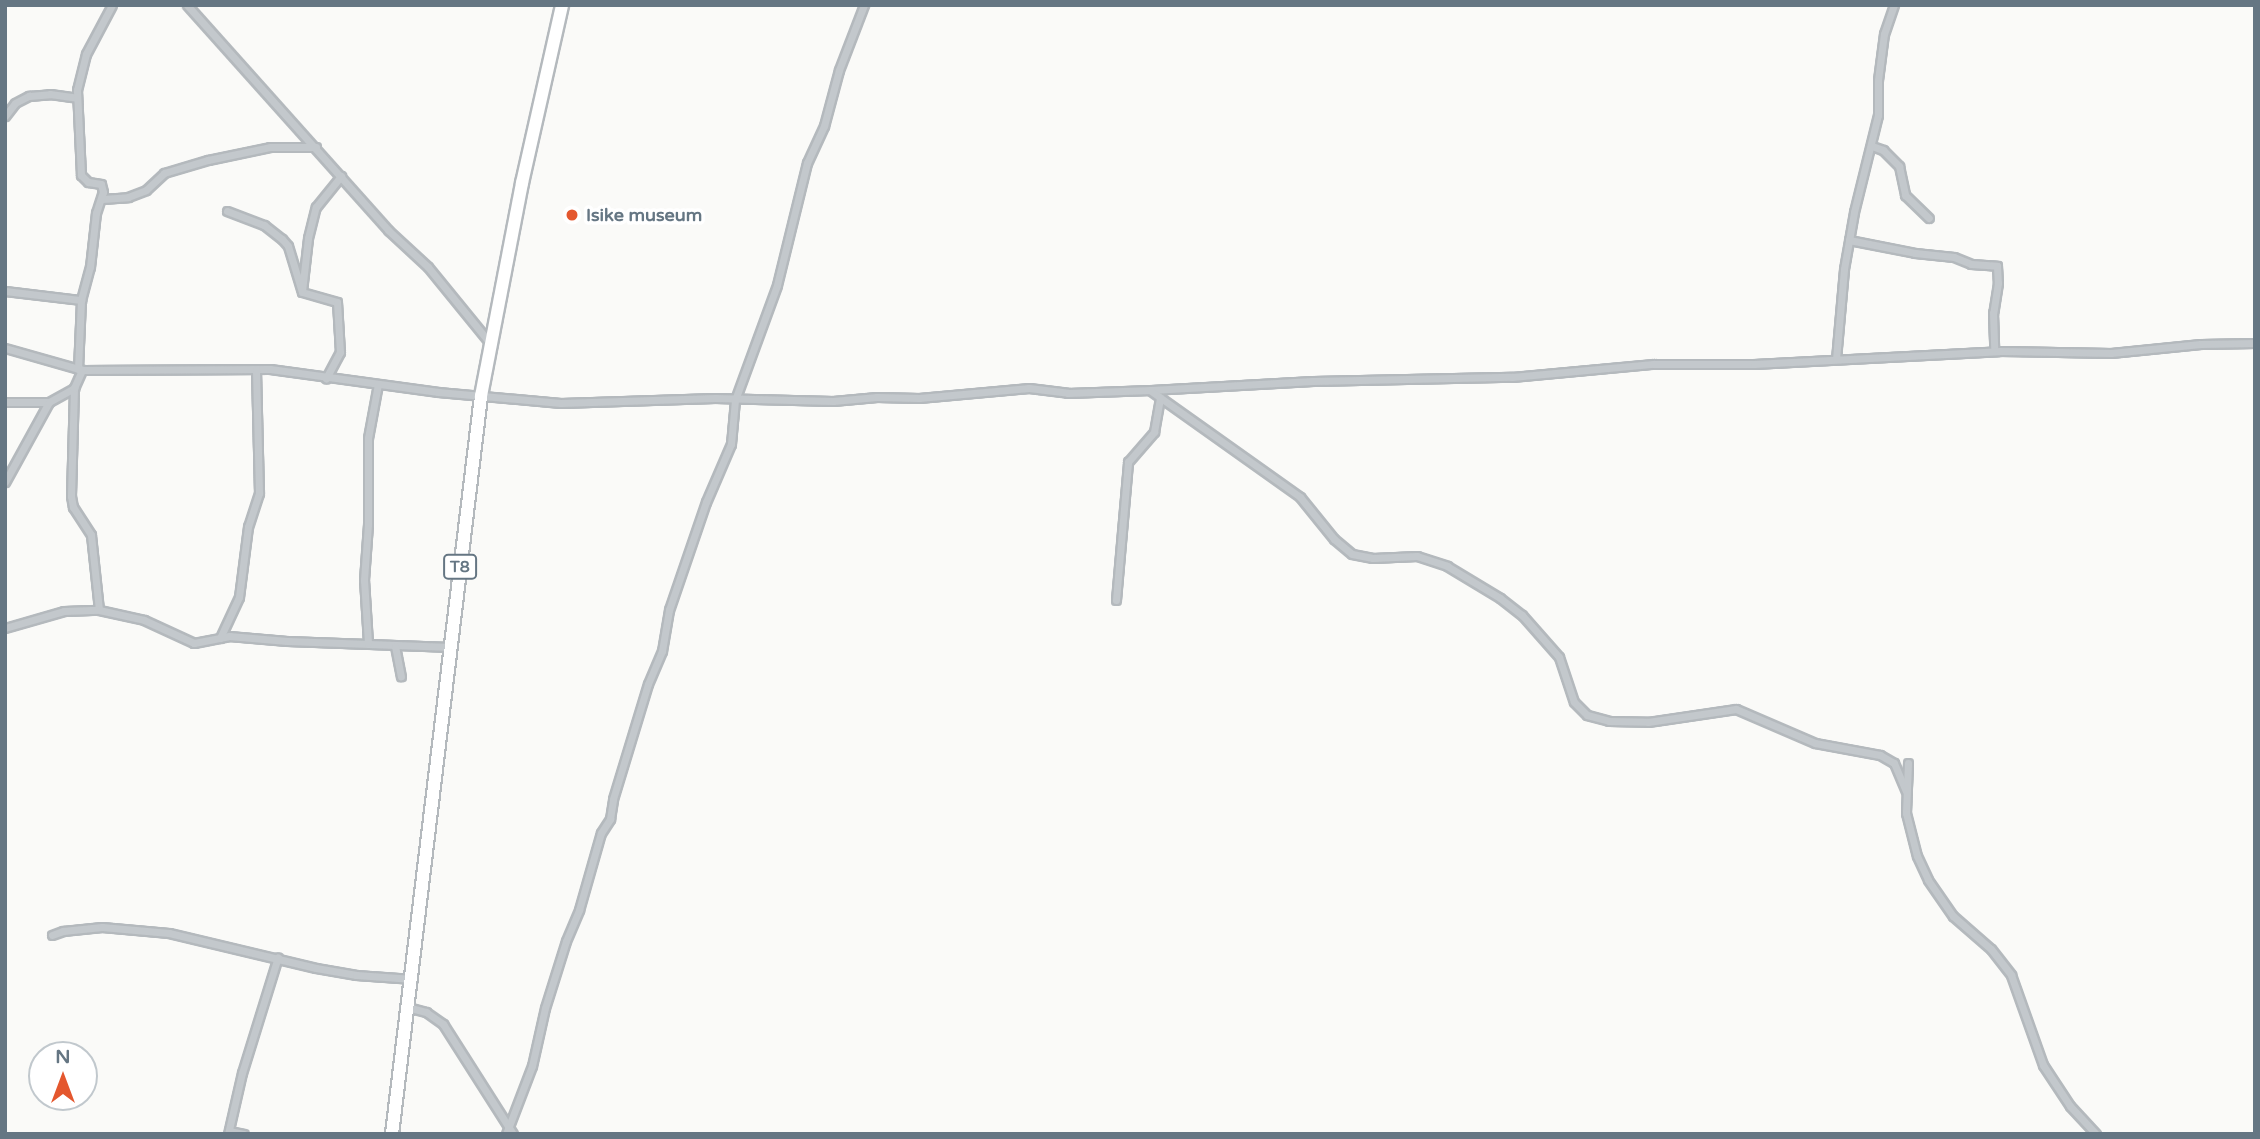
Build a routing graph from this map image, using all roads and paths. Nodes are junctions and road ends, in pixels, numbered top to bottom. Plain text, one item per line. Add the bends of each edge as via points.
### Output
1 (112, 5) edge
2 (187, 5) edge
3 (562, 5) edge
4 (864, 5) edge
5 (1894, 5) edge
6 (77, 98) junction
7 (5, 116) edge
8 (316, 146) junction
9 (1872, 146) junction
10 (341, 176) junction
11 (102, 199) junction
12 (227, 211) dead end
13 (1928, 218) dead end
14 (1849, 240) junction
15 (5, 290) edge
16 (302, 292) junction
17 (81, 300) junction
18 (2255, 343) edge
19 (490, 344) junction
20 (5, 348) edge
21 (1994, 351) junction
22 (1836, 359) junction
23 (80, 369) junction
24 (257, 370) junction
25 (326, 378) junction
26 (379, 384) junction
27 (74, 388) junction
28 (1151, 390) junction
29 (481, 396) junction
30 (1160, 398) junction
31 (735, 400) junction
32 (5, 402) edge
33 (49, 402) junction
34 (5, 482) edge
35 (1116, 600) dead end
36 (99, 610) junction
37 (5, 628) edge
38 (220, 638) junction
39 (368, 643) junction
40 (395, 646) junction
41 (451, 647) junction
42 (401, 676) dead end
43 (1908, 762) dead end
44 (1906, 791) junction
45 (52, 935) dead end
46 (278, 957) junction
47 (412, 979) junction
48 (407, 1007) junction
49 (228, 1132) edge
50 (509, 1132) edge
51 (244, 1134) edge
52 (392, 1134) edge
53 (2096, 1134) edge

1 - 6 street via 82,64
2 - 8 street
3 - 19 highway, T8
4 - 31 street via 807,163 777,285
5 - 9 street via 1884,34
6 - 7 street via 29,96 15,103
6 - 11 street via 81,175 103,186
8 - 10 street
8 - 11 street via 270,147 208,160 167,172 146,190 128,197
9 - 13 street via 1896,162 1905,195
9 - 14 street
10 - 16 street via 316,207
10 - 19 street via 428,267
11 - 17 street
12 - 16 street via 264,225 282,239
14 - 21 street via 1997,266
14 - 22 street
15 - 17 street
16 - 25 street via 338,304 340,352
17 - 23 street
18 - 21 street via 2111,353
19 - 29 highway, T8
20 - 23 street
21 - 22 street
22 - 28 street
23 - 24 street
23 - 27 street
24 - 25 street
24 - 38 street via 259,493 248,527 239,597
25 - 26 street
26 - 29 street
26 - 39 street via 368,438 364,580
27 - 33 street
27 - 36 street via 71,496 90,535
28 - 30 street
28 - 31 street via 1068,393 1018,388 919,398
29 - 31 street via 561,402
29 - 41 highway, T8
30 - 35 street via 1154,432 1128,462
30 - 44 street via 1300,497 1352,554 1417,556 1447,566 1500,598 1522,615 1559,657 1574,702 1587,715 1648,722 1736,709 1815,743 1880,755 1894,763
31 - 50 street via 730,444 669,610 662,651 648,684 610,821 601,833
32 - 33 street
33 - 34 street
36 - 37 street via 64,611
36 - 38 street via 144,620 194,643
38 - 39 street
39 - 40 street
40 - 41 street
40 - 42 street
41 - 47 highway, T8
43 - 44 street
44 - 53 street via 1906,813 1928,880 1953,916 1996,954 2011,975 2043,1065 2070,1106
45 - 46 street via 72,929 113,928 198,939
46 - 47 street via 356,975
46 - 49 street
47 - 48 highway, T8
48 - 50 street via 426,1012 443,1024
48 - 52 highway, T8
49 - 51 street

